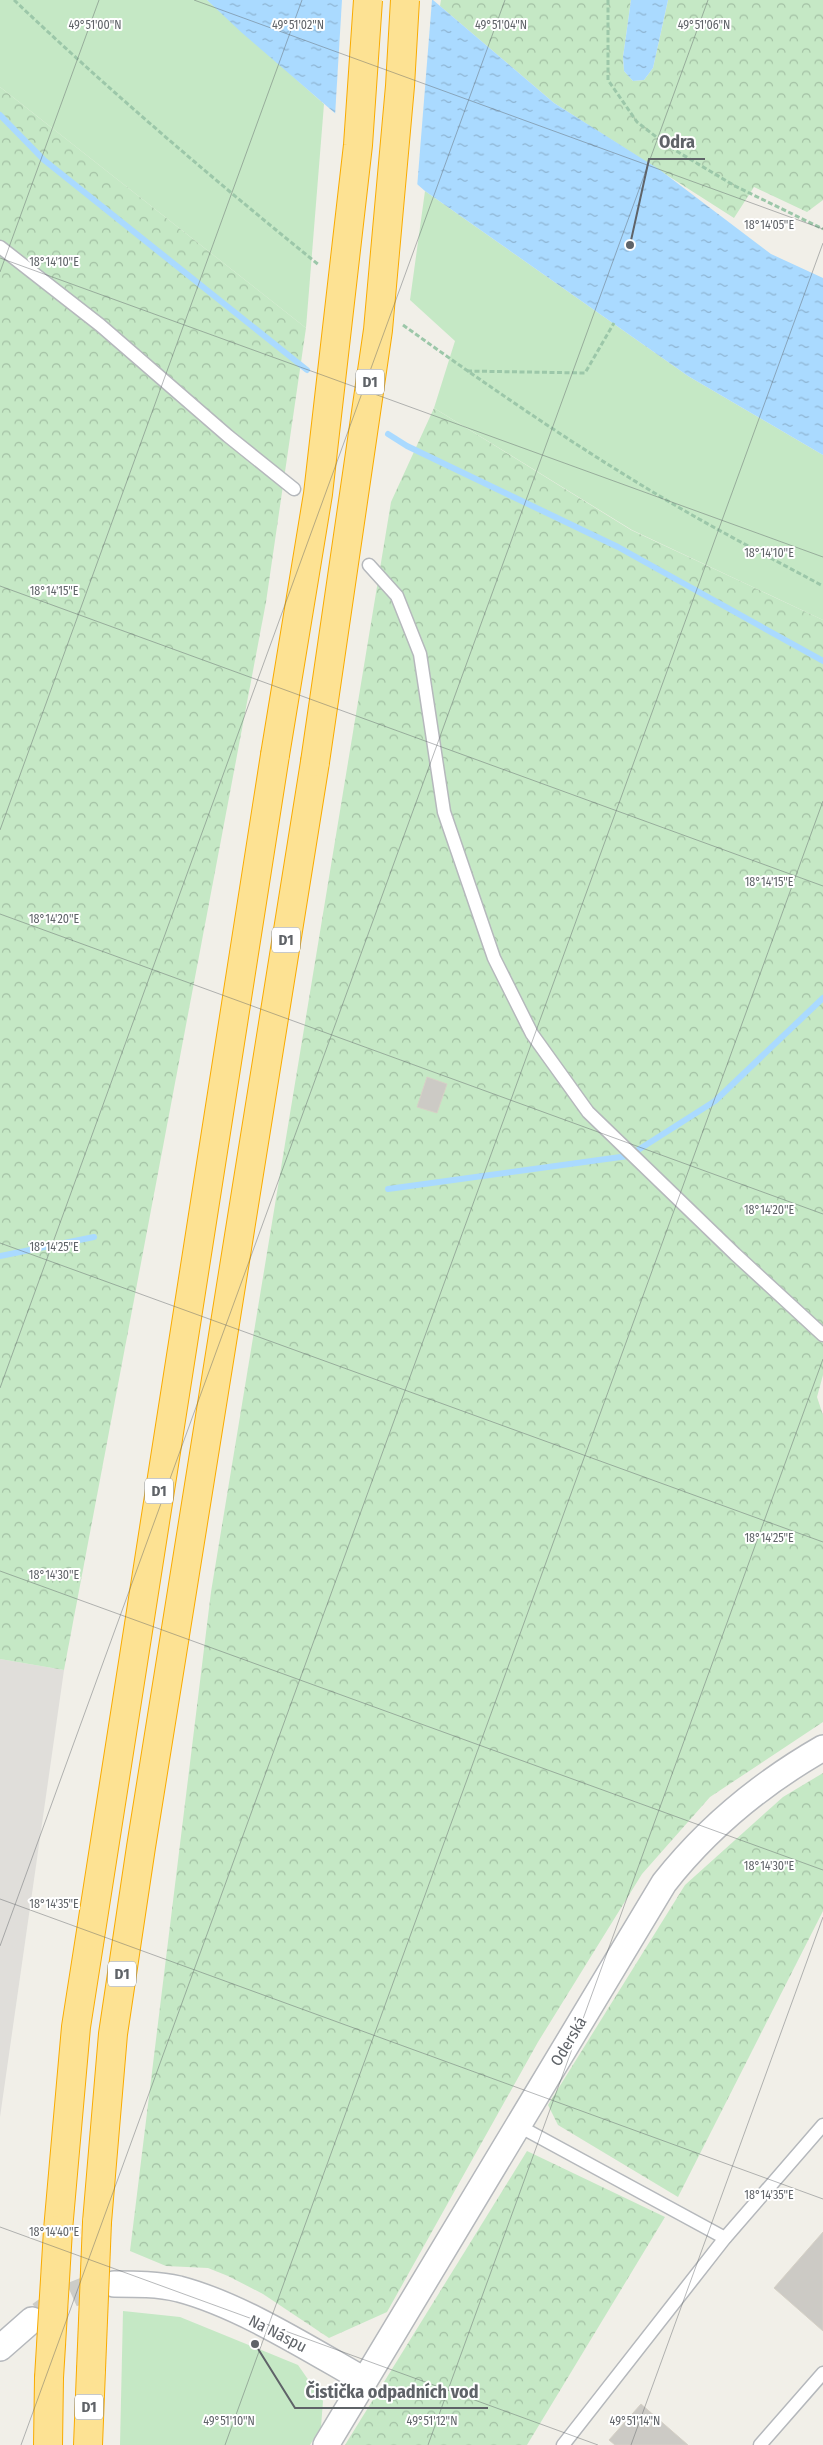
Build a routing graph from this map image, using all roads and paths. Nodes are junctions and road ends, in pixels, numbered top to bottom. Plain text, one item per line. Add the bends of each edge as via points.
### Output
1 (14, 0) edge
2 (368, 0) edge
3 (405, 0) edge
4 (608, 0) edge
5 (823, 229) edge
6 (0, 247) edge
7 (319, 265) dead end
8 (614, 323) dead end
9 (403, 326) dead end
10 (466, 371) junction
11 (294, 489) dead end
12 (369, 565) dead end
13 (823, 586) edge
14 (823, 1335) edge
15 (823, 1748) edge
16 (517, 2125) junction
17 (823, 2126) edge
18 (724, 2238) junction
19 (114, 2284) tunnel mouth
20 (32, 2320) tunnel mouth
21 (1, 2344) edge
22 (823, 2373) edge
23 (364, 2380) junction
24 (48, 2445) edge
25 (88, 2445) edge
26 (326, 2445) edge
27 (563, 2445) edge
28 (760, 2445) edge

1 - 7 path via 196,165
2 - 24 highway, D1, bridge via 358,145 320,484 78,2018 58,2230
3 - 25 highway, D1, bridge via 378,330 315,762 141,1847 114,2034 97,2222
4 - 5 path via 608,80 636,122 668,146 736,186
6 - 11 lane via 100,325
8 - 10 path via 585,373
9 - 10 path
10 - 13 path via 629,477
12 - 14 lane via 397,596 420,654 444,812 494,958 532,1034 588,1112
15 - 16 street, Oderská via 744,1801 682,1861 650,1903
16 - 18 lane
16 - 23 street, Oderská
17 - 18 lane
18 - 27 lane
19 - 23 street, Na Náspu via 165,2286 204,2298 272,2329
20 - 21 street
22 - 28 lane
23 - 26 street

